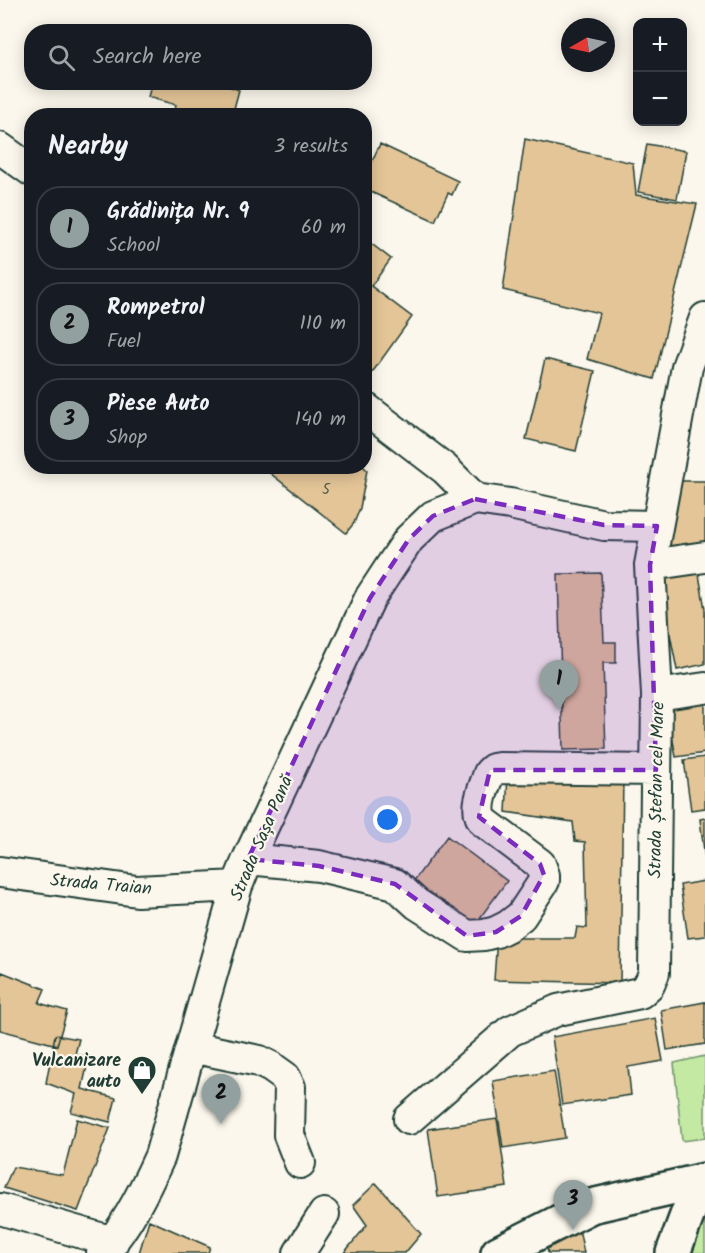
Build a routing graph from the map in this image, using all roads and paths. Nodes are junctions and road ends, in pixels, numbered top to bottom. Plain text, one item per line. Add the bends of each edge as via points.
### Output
1 (0, 148) edge
2 (24, 165) edge
3 (705, 318) edge
4 (372, 413) edge
5 (475, 499) junction
6 (657, 526) junction
7 (705, 557) edge
8 (650, 565) junction
9 (705, 688) edge
10 (657, 695) junction
11 (656, 770) junction
12 (0, 873) edge
13 (243, 873) junction
14 (191, 1047) junction
15 (409, 1119) dead end
16 (300, 1163) dead end
17 (703, 1181) edge
18 (0, 1209) edge
19 (324, 1214) dead end
20 (107, 1248) edge
21 (299, 1253) edge
22 (498, 1253) edge
23 (673, 1253) edge

1 - 2 street
3 - 6 street, Strada Ștefan cel Mare via 687,367
4 - 5 street via 445,469
5 - 6 street via 604,525
5 - 13 street, Strada Sașa Pană via 433,516 409,539 381,580
6 - 8 street, Strada Ștefan cel Mare
7 - 8 street
8 - 10 street, Strada Ștefan cel Mare
9 - 10 street
10 - 11 street, Strada Ștefan cel Mare
11 - 13 street, Strada Traian via 493,769 478,808 479,817 540,864 544,881 521,916 484,935 467,936 417,904 395,884 319,866
11 - 15 street, Strada Ștefan cel Mare via 654,973 649,985 640,993 558,1010 510,1031
12 - 13 street, Strada Traian via 136,891
13 - 14 street, Strada Sașa Pană
14 - 16 street via 259,1061 285,1077 290,1087 290,1135
14 - 20 street, Strada Sașa Pană via 160,1156 147,1185
17 - 22 main road via 591,1206
17 - 23 main road
18 - 20 street
19 - 21 street

